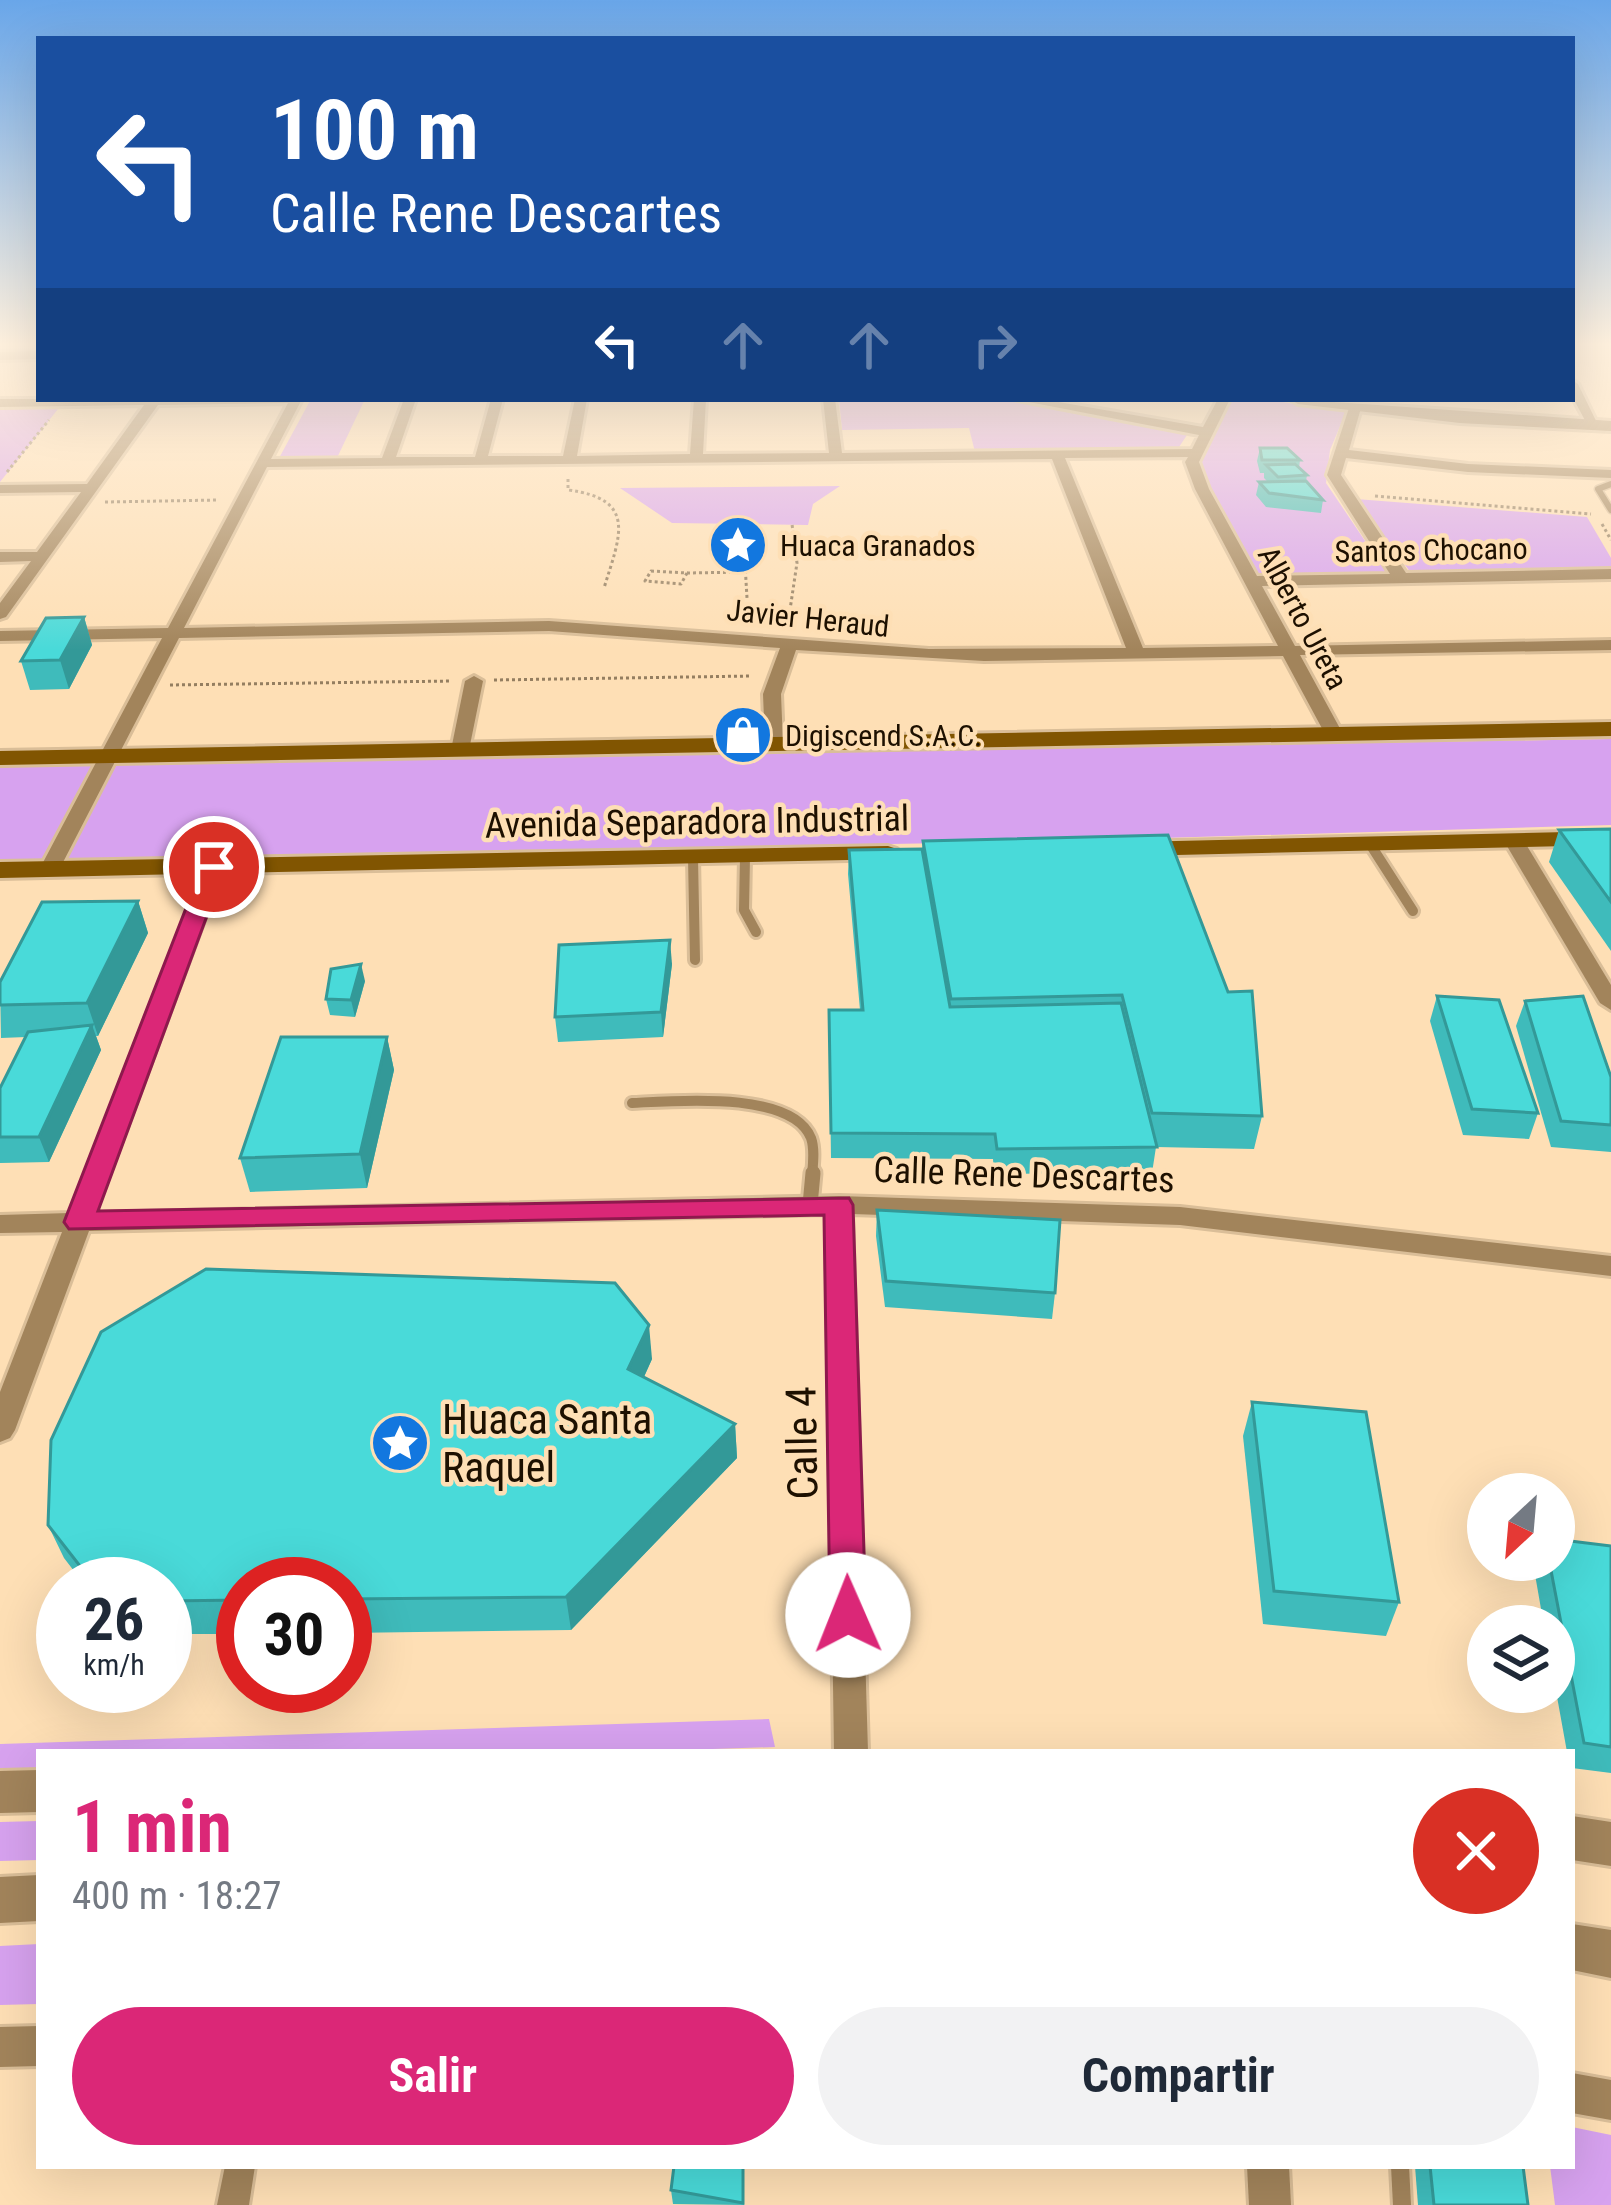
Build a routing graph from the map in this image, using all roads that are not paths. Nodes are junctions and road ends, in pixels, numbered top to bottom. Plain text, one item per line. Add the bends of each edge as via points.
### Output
1 (122, 445) edge
2 (272, 445) edge
3 (393, 445) edge
4 (485, 445) edge
5 (572, 445) edge
6 (697, 445) edge
7 (834, 445) edge
8 (1199, 445) edge
9 (1342, 445) edge
10 (1195, 453) junction
11 (1338, 453) junction
12 (1058, 455) junction
13 (836, 458) junction
14 (696, 459) junction
15 (569, 461) junction
16 (480, 462) junction
17 (386, 463) junction
18 (262, 464) junction
19 (1611, 474) edge
20 (1611, 484) edge
21 (0, 485) edge
22 (91, 488) junction
23 (1611, 510) edge
24 (0, 556) edge
25 (42, 556) junction
26 (1611, 574) edge
27 (1401, 578) junction
28 (1252, 581) junction
29 (0, 614) edge
30 (173, 633) junction
31 (0, 636) edge
32 (1611, 645) edge
33 (789, 646) junction
34 (1291, 651) junction
35 (1137, 653) junction
36 (474, 681) dead end
37 (1611, 729) edge
38 (1334, 734) junction
39 (774, 744) junction
40 (460, 750) junction
41 (108, 756) junction
42 (0, 758) edge
43 (1611, 838) edge
44 (1514, 841) junction
45 (1370, 844) junction
46 (1116, 849) edge
47 (907, 854) edge
48 (745, 857) junction
49 (693, 858) junction
50 (214, 867) junction
51 (49, 869) junction
52 (0, 870) edge
53 (1413, 911) dead end
54 (755, 932) dead end
55 (695, 961) dead end
56 (1611, 1003) edge
57 (632, 1103) dead end
58 (824, 1205) junction
59 (79, 1222) junction
60 (0, 1224) edge
61 (1611, 1266) edge
62 (0, 1430) edge
63 (851, 1749) edge
64 (36, 1791) edge
65 (0, 1792) edge
66 (1575, 1838) edge
67 (1611, 1844) edge
68 (36, 1898) edge
69 (0, 1900) edge
70 (1575, 1948) edge
71 (1611, 1954) edge
72 (36, 2046) edge
73 (0, 2047) edge
74 (1575, 2093) edge
75 (1611, 2100) edge
76 (239, 2169) edge
77 (1268, 2169) edge
78 (1400, 2169) edge
79 (233, 2205) edge
80 (1270, 2205) edge
81 (1402, 2205) edge

1 - 22 street
2 - 18 street
3 - 17 street
4 - 16 street
5 - 15 street
6 - 14 street
7 - 13 street
8 - 10 street
9 - 11 street
10 - 12 street
10 - 28 street, Alberto Ureta via 1202,489
11 - 19 street
11 - 27 street via 1334,475 1343,493
12 - 13 street
12 - 35 street
13 - 14 street
14 - 15 street
15 - 16 street
16 - 17 street
17 - 18 street
18 - 30 street
20 - 23 lane via 1598,489
21 - 22 street
22 - 25 street
24 - 25 street
25 - 29 street
26 - 27 street, Santos Chocano
27 - 28 street, Santos Chocano
28 - 34 street, Alberto Ureta
30 - 31 street, Javier Heraud
30 - 33 street, Javier Heraud via 549,626
30 - 41 street
32 - 34 street, Javier Heraud
33 - 35 street, Javier Heraud via 896,655
33 - 39 street via 772,694
34 - 35 street, Javier Heraud
34 - 38 street, Alberto Ureta
36 - 40 street
37 - 38 main road
38 - 39 main road
39 - 40 main road
40 - 41 main road
41 - 42 main road
41 - 51 street
43 - 44 main road
44 - 45 main road
44 - 56 street
45 - 46 main road
45 - 53 lane
47 - 48 main road, Avenida Separadora Industrial
48 - 49 main road, Avenida Separadora Industrial
48 - 54 lane via 744,910
49 - 50 main road, Avenida Separadora Industrial
49 - 55 lane
50 - 51 main road, Avenida Separadora Industrial
50 - 59 street
51 - 52 main road, Avenida Separadora Industrial
57 - 58 lane via 724,1101 801,1122
58 - 59 street, Calle Rene Descartes
58 - 61 street, Calle Rene Descartes via 1180,1216
58 - 63 street, Calle 4
59 - 60 street, Calle Rene Descartes
59 - 62 street
64 - 65 street
66 - 67 street
68 - 69 street
70 - 71 street
72 - 73 street
74 - 75 street
76 - 79 street
77 - 80 street
78 - 81 lane

